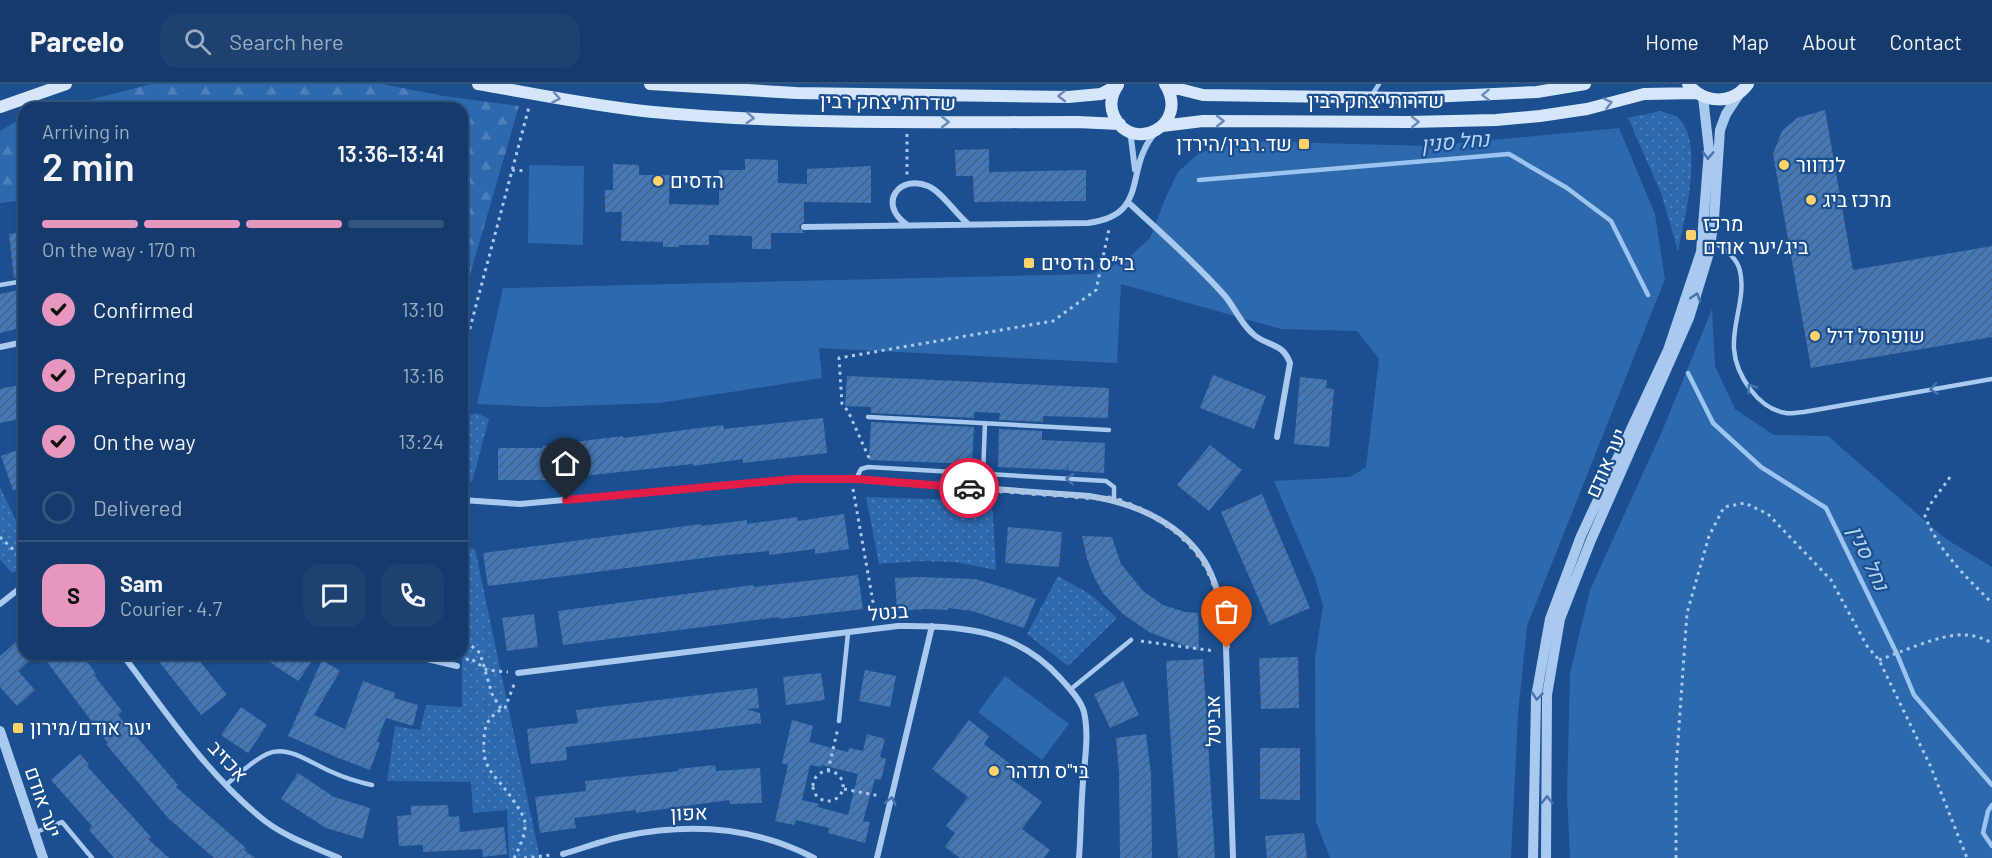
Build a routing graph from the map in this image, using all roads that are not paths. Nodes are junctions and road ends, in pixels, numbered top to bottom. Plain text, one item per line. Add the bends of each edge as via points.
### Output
1 (66, 84) edge
2 (478, 84) edge
3 (650, 84) edge
4 (1118, 84) edge
5 (1379, 84) edge
6 (1585, 84) edge
7 (1166, 85) edge
8 (1744, 88) edge
9 (1696, 91) edge
10 (1371, 98) junction
11 (0, 107) edge
12 (1123, 127) junction
13 (1160, 128) junction
14 (1136, 173) junction
15 (1129, 203) junction
16 (968, 224) junction
17 (907, 225) junction
18 (804, 227) dead end
19 (1711, 239) junction
20 (18, 282) edge
21 (0, 285) edge
22 (18, 343) edge
23 (0, 347) edge
24 (1992, 379) edge
25 (868, 417) dead end
26 (985, 423) junction
27 (1109, 430) dead end
28 (1277, 437) dead end
29 (983, 474) junction
30 (854, 479) junction
31 (1114, 499) junction
32 (468, 500) edge
33 (18, 590) edge
34 (0, 604) edge
35 (932, 626) junction
36 (848, 633) junction
37 (1131, 640) road end
38 (127, 660) edge
39 (432, 660) edge
40 (457, 666) dead end
41 (518, 673) road end
42 (1071, 689) junction
43 (839, 721) road end
44 (0, 731) edge
45 (0, 744) edge
46 (8, 757) junction
47 (226, 784) junction
48 (372, 785) dead end
49 (34, 833) junction
50 (563, 854) road end
51 (43, 858) edge
52 (92, 858) edge
53 (339, 858) edge
54 (814, 858) edge
55 (877, 858) edge
56 (1080, 858) edge
57 (1233, 858) edge
58 (1533, 858) edge
59 (1546, 858) edge

1 - 11 main road
2 -> 12 main road, שדרות יצחק רבין via 652,112 795,120 1077,122
4 -> 3 main road, שדרות יצחק רבין via 1101,94 1068,97 796,93
4 - 12 main road via 1111,100 1112,111
5 - 10 lane
6 -> 10 main road, שדרות יצחק רבין via 1494,95
7 - 10 main road, שדרות יצחק רבין via 1203,95
7 - 13 main road via 1171,113
8 - 9 main road, שדרות יצחק רבין via 1728,99 1716,100
8 - 19 street, יער אודם via 1720,130
13 -> 9 main road, שדרות יצחק רבין via 1203,121 1496,120 1587,109 1644,94
9 -> 58 street, יער אודם via 1709,150 1701,252 1668,350 1581,536 1550,619 1536,697
12 - 13 main road, שדרות יצחק רבין via 1136,134
12 - 14 street via 1131,138
13 - 14 street via 1149,140
14 - 15 street
15 - 16 street via 1118,215 1088,224
15 - 28 street via 1226,298 1242,324 1287,354 1290,363
16 - 17 street
16 - 17 street via 941,195 918,182 907,183 891,202 898,219
17 - 18 street
24 -> 19 lane via 1804,412 1786,413 1771,408 1758,398 1738,367 1734,348 1742,288 1740,269 1732,255
59 -> 19 street, יער אודם via 1547,695 1560,619 1677,348
20 - 21 lane
22 - 23 street
25 - 26 lane
26 - 27 lane
26 - 29 lane
29 - 30 lane via 868,467 861,469
31 -> 29 lane via 1114,487 1106,481
30 - 31 street, אביטל
30 - 32 street, אביטל via 795,479 520,504
31 - 57 street, אביטל via 1180,533 1202,557 1215,584 1225,617 1228,653
33 - 34 street
35 - 36 street, בנטל
35 - 42 street, בנטל via 975,630 1001,638 1028,651
55 -> 35 street
36 - 41 street, בנטל
36 - 43 lane
37 - 42 lane
38 - 47 street, אכזיב via 204,762
39 - 40 street
42 - 56 street, בנטל via 1084,711 1086,747
44 - 46 street, יער אודם
45 - 46 street, יער אודם
46 - 49 street, יער אודם
47 - 48 lane via 269,752 282,750 347,779
47 - 53 street, אכזיב via 266,822
49 - 51 street, יער אודם
49 - 52 lane via 62,822
50 - 54 street, אפון via 625,836 677,829 719,829 765,838

